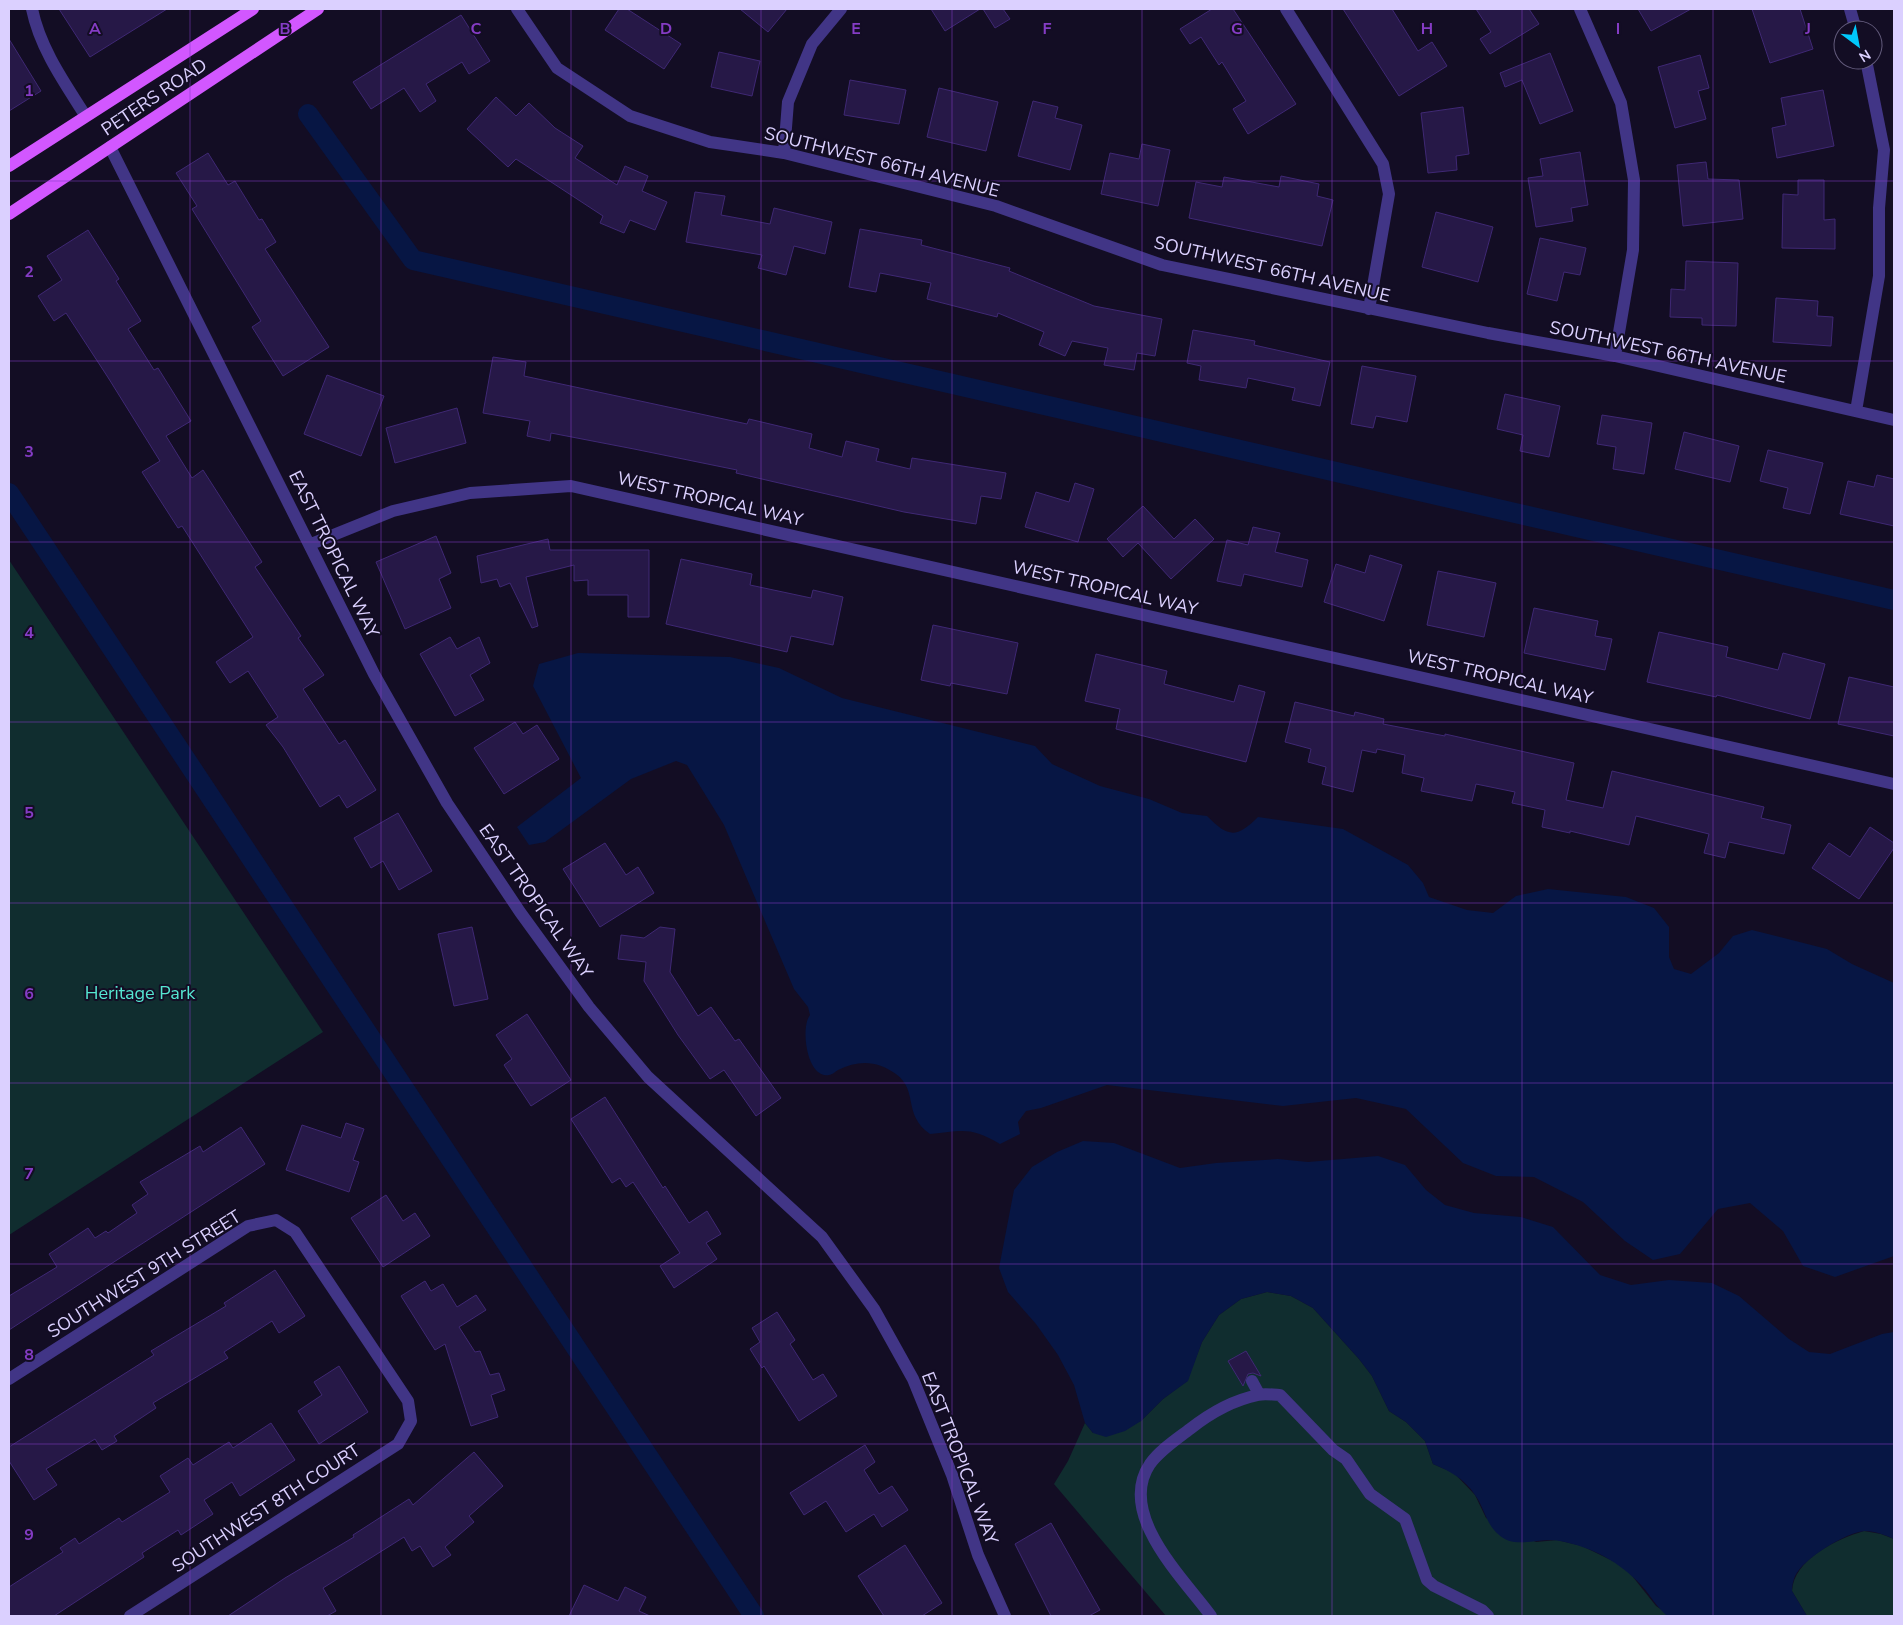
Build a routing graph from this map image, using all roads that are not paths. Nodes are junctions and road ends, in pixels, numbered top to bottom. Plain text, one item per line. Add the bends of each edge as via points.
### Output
1 (32, 9) edge
2 (253, 9) edge
3 (318, 9) edge
4 (517, 9) edge
5 (841, 9) edge
6 (1286, 9) edge
7 (1580, 9) edge
8 (1869, 70) edge
9 (85, 115) junction
10 (110, 147) junction
11 (1889, 151) edge
12 (784, 154) junction
13 (9, 166) edge
14 (9, 214) edge
15 (1369, 308) junction
16 (1615, 356) junction
17 (1856, 411) junction
18 (1894, 420) edge
19 (311, 544) junction
20 (1894, 784) edge
21 (9, 1380) edge
22 (1252, 1381) dead end
23 (1259, 1394) junction
24 (411, 1421) joint
25 (130, 1616) edge
26 (1005, 1616) edge
27 (1211, 1616) edge
28 (1488, 1616) edge

1 - 9 street via 36,30
2 - 9 main road, PETERS ROAD
3 - 10 main road, PETERS ROAD
4 - 12 street, SOUTHWEST 66TH AVENUE via 558,68 630,116 710,142
5 - 12 street via 812,44 788,102
6 - 15 street via 1383,164 1389,194
7 - 16 street via 1621,104 1634,180 1633,250
8 - 11 street
9 - 13 main road, PETERS ROAD
10 - 14 main road, PETERS ROAD
10 - 19 street, EAST TROPICAL WAY
11 - 17 street via 1879,208 1879,276
12 - 15 street, SOUTHWEST 66TH AVENUE via 996,206 1162,265
15 - 16 street, SOUTHWEST 66TH AVENUE via 1488,334
16 - 17 street, SOUTHWEST 66TH AVENUE
17 - 18 street, SOUTHWEST 66TH AVENUE
19 - 20 street, WEST TROPICAL WAY via 393,512 470,492 572,486
19 - 26 street, EAST TROPICAL WAY via 374,674 447,803 589,1007 648,1078 822,1237 874,1309 913,1379 952,1475 978,1555
21 - 24 street, SOUTHWEST 9TH STREET via 248,1226 276,1220 296,1232 408,1400
22 - 23 street
23 - 27 street via 1229,1405 1198,1422 1150,1464 1143,1481 1145,1519 1156,1544
23 - 28 street via 1280,1395 1346,1460 1370,1494 1405,1519 1427,1580
24 - 25 street, SOUTHWEST 8TH COURT via 398,1444

